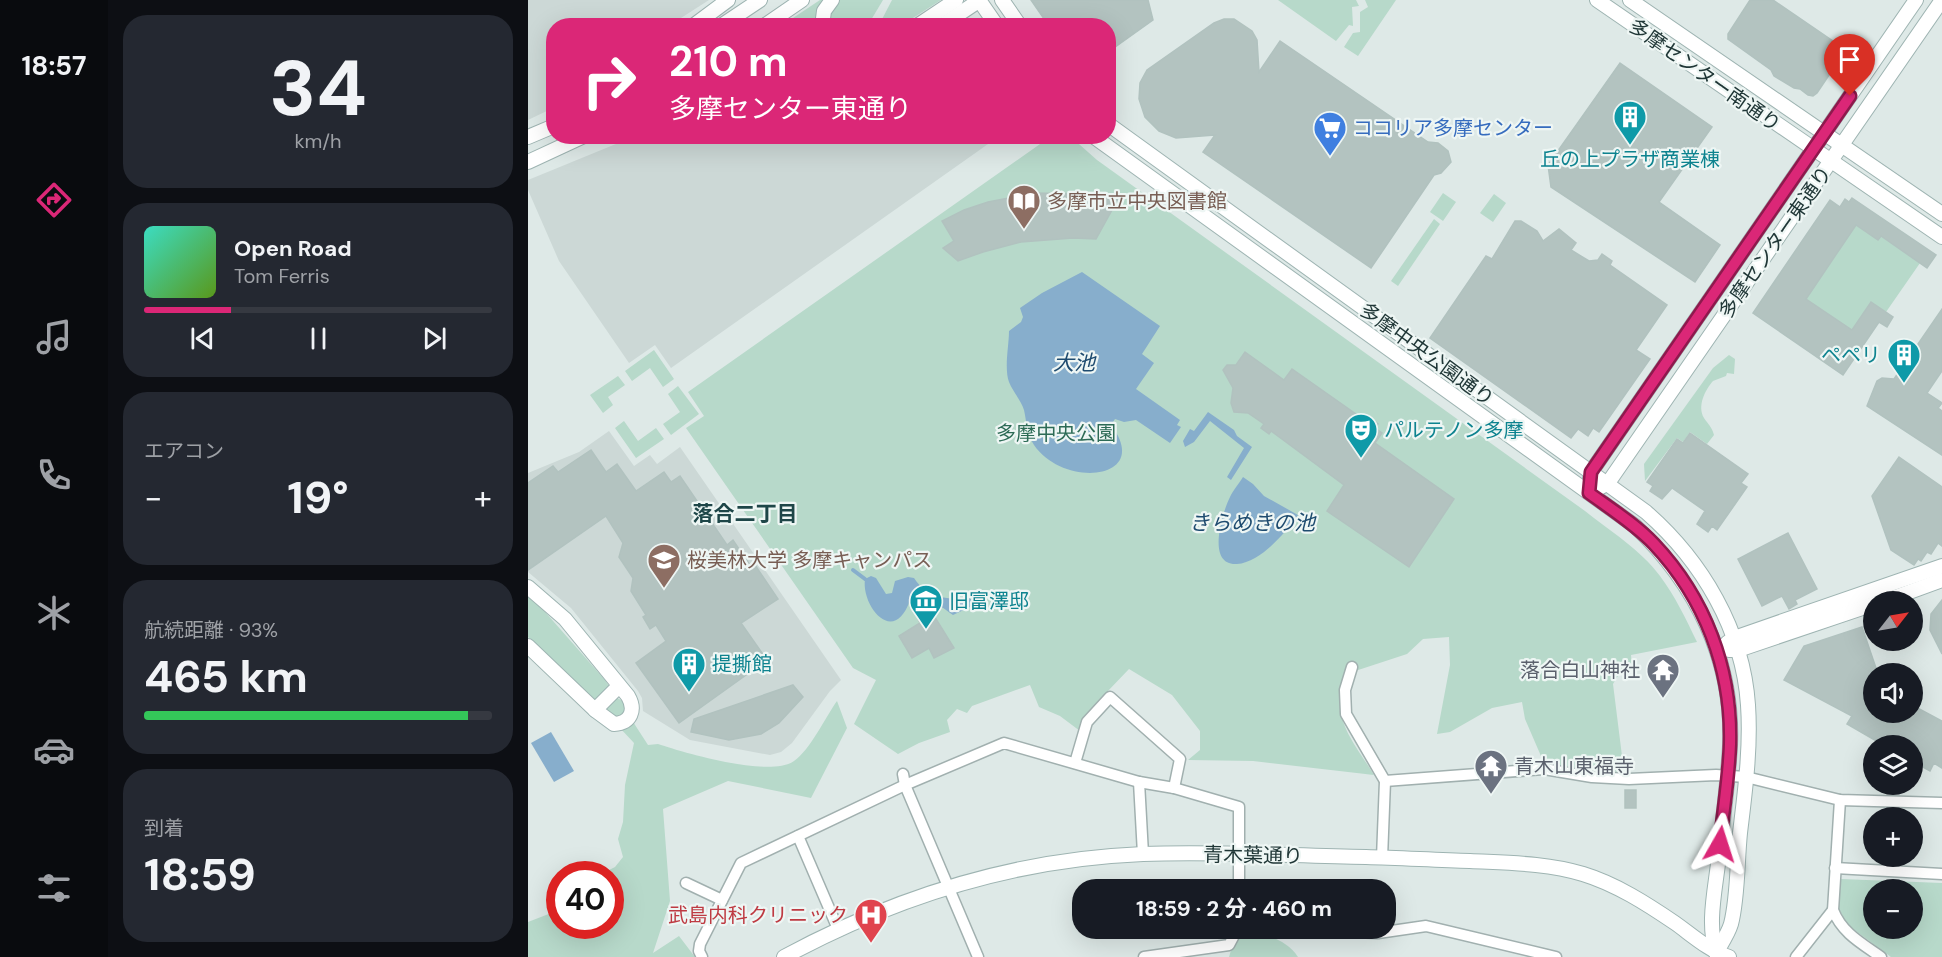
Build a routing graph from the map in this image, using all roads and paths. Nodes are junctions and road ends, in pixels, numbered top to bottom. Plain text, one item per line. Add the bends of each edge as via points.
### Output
1 (728, 0) edge
2 (760, 0) edge
3 (802, 0) edge
4 (832, 0) edge
5 (956, 0) edge
6 (980, 0) edge
7 (1002, 0) edge
8 (1597, 0) edge
9 (1630, 0) edge
10 (1916, 0) edge
11 (1936, 5) edge
12 (704, 18) edge
13 (733, 18) edge
14 (776, 18) edge
15 (823, 18) edge
16 (929, 18) edge
17 (954, 18) edge
18 (992, 18) edge
19 (1014, 18) edge
20 (546, 130) edge
21 (1116, 130) edge
22 (1824, 134) junction
23 (528, 138) edge
24 (567, 144) edge
25 (1104, 144) edge
26 (1841, 146) junction
27 (1813, 149) junction
28 (1830, 161) junction
29 (528, 162) edge
30 (1942, 214) edge
31 (1942, 237) edge
32 (1591, 472) junction
33 (1608, 483) junction
34 (1589, 493) junction
35 (1942, 566) edge
36 (1942, 580) edge
37 (528, 587) edge
38 (1912, 591) edge
39 (1863, 607) edge
40 (1736, 644) junction
41 (528, 646) edge
42 (1718, 650) junction
43 (1352, 667) dead end
44 (619, 686) junction
45 (595, 710) junction
46 (1075, 763) junction
47 (1727, 776) junction
48 (1746, 777) junction
49 (904, 779) junction
50 (1385, 781) junction
51 (1139, 782) junction
52 (1174, 788) junction
53 (1840, 800) junction
54 (1942, 803) edge
55 (798, 836) junction
56 (1143, 854) junction
57 (1239, 854) junction
58 (1382, 858) junction
59 (1835, 868) junction
60 (1942, 874) edge
61 (1239, 879) edge
62 (686, 883) dead end
63 (949, 887) junction
64 (722, 900) junction
65 (1833, 910) junction
66 (838, 929) junction
67 (1396, 930) edge
68 (1232, 939) edge
69 (1717, 956) edge
70 (702, 957) edge
71 (784, 957) edge
72 (978, 957) edge
73 (1144, 957) edge
74 (1556, 957) edge
75 (1796, 957) edge
76 (1881, 957) edge

1 - 12 street
2 - 13 street
3 - 14 street
4 - 15 street
5 - 16 street
6 - 17 street
6 - 18 street
7 - 19 street
8 - 27 street, 多摩センター南通り
9 - 22 street, 多摩センター南通り
10 - 22 street, 多摩センター東通り
11 - 26 street, 多摩センター東通り
20 - 23 street
21 - 32 street, 多摩中央公園通り
22 - 26 street, 多摩センター南通り
22 - 27 street, 多摩センター東通り
24 - 29 street
25 - 34 street, 多摩中央公園通り
26 - 28 street, 多摩センター東通り
26 - 30 street
27 - 28 street, 多摩センター南通り
27 - 32 street, 多摩センター東通り
28 - 31 street
28 - 33 street, 多摩センター東通り
32 - 33 street, 多摩中央公園通り
32 - 34 street, 多摩センター東通り
33 - 34 street
33 - 40 street, 多摩中央公園通り via 1660,524 1691,559 1711,590
34 - 42 street, 多摩中央公園通り via 1635,526 1676,570
35 - 40 street
36 - 38 street
37 - 44 street via 565,619
39 - 40 street
40 - 42 street
40 - 48 street, 多摩中央公園通り via 1748,704
41 - 45 street
42 - 47 street, 多摩中央公園通り via 1729,709
43 - 50 street via 1345,690 1346,714
44 - 45 street
44 - 45 street via 632,706 628,720 609,723
46 - 49 street via 1004,743
46 - 51 street
46 - 52 street via 1087,722 1110,697 1180,759
47 - 48 street
47 - 50 street via 1629,779 1544,769
47 - 69 street, 多摩中央公園通り via 1712,924
48 - 53 street
48 - 69 street, 多摩中央公園通り via 1731,926
49 - 55 street
49 - 63 street
50 - 58 street
51 - 52 street
51 - 56 street
52 - 57 street via 1239,807
53 - 54 street
53 - 59 street
55 - 64 street via 741,863
55 - 66 street
56 - 57 street, 青木葉通り
56 - 63 street, 青木葉通り via 1025,868
57 - 58 street, 青木葉通り
57 - 61 street
58 - 69 street, 青木葉通り via 1524,864 1583,874 1630,895
59 - 60 street
59 - 65 street
62 - 64 street
63 - 66 street, 青木葉通り via 890,906
63 - 72 street
64 - 70 street via 700,944
65 - 75 street
65 - 76 street via 1850,935
66 - 71 street, 青木葉通り
67 - 74 street via 1426,926
68 - 73 street via 1229,945

